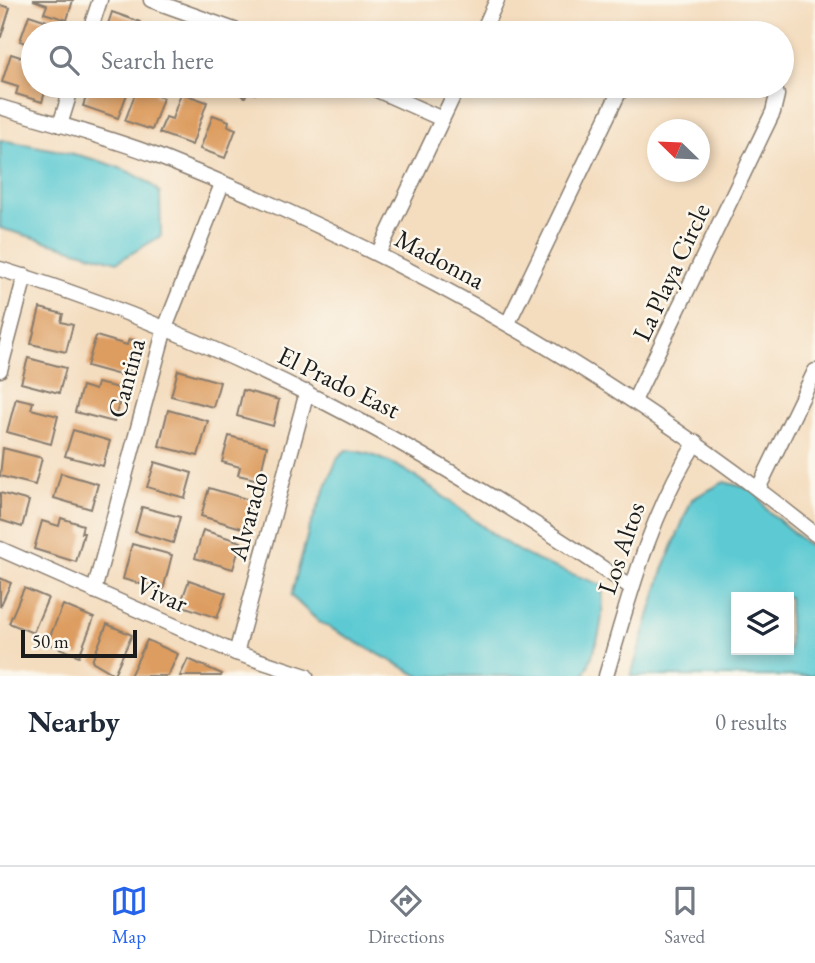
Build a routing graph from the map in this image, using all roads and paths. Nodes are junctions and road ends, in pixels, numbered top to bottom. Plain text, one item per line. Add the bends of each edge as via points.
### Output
1 (100, 0) edge
2 (151, 0) edge
3 (497, 0) edge
4 (93, 21) edge
5 (210, 21) edge
6 (487, 21) edge
7 (68, 98) edge
8 (395, 98) edge
9 (452, 98) edge
10 (616, 98) edge
11 (776, 98) edge
12 (0, 107) edge
13 (442, 119) junction
14 (60, 125) junction
15 (222, 184) junction
16 (378, 254) junction
17 (0, 269) edge
18 (25, 276) junction
19 (508, 323) junction
20 (165, 328) junction
21 (0, 370) edge
22 (815, 371) edge
23 (307, 392) junction
24 (634, 401) junction
25 (695, 442) junction
26 (758, 488) junction
27 (815, 534) edge
28 (0, 549) edge
29 (632, 588) junction
30 (94, 591) junction
31 (236, 653) junction
32 (289, 673) edge
33 (306, 676) edge
34 (606, 676) edge

1 - 4 street
2 - 5 street
3 - 6 street
7 - 14 street
8 - 13 street
9 - 13 street
10 - 19 street
11 - 24 street, La Playa Circle
12 - 14 street, Madonna
13 - 16 street
14 - 15 street, Madonna via 155,155
15 - 16 street, Madonna
15 - 20 street, Cantina
16 - 19 street, Madonna
17 - 18 street, El Prado East
18 - 20 street, El Prado East
18 - 21 street
19 - 24 street, Madonna
20 - 23 street, El Prado East
20 - 30 street, Cantina
22 - 26 street
23 - 29 street, El Prado East via 469,480
23 - 31 street, Alvarado
24 - 25 street, Madonna
25 - 26 street, Madonna
25 - 29 street, Los Altos via 660,505
26 - 27 street, Madonna
28 - 30 street, Vivar
29 - 34 street, Los Altos
30 - 31 street, Vivar
31 - 32 street, Vivar
32 - 33 street, Vivar

